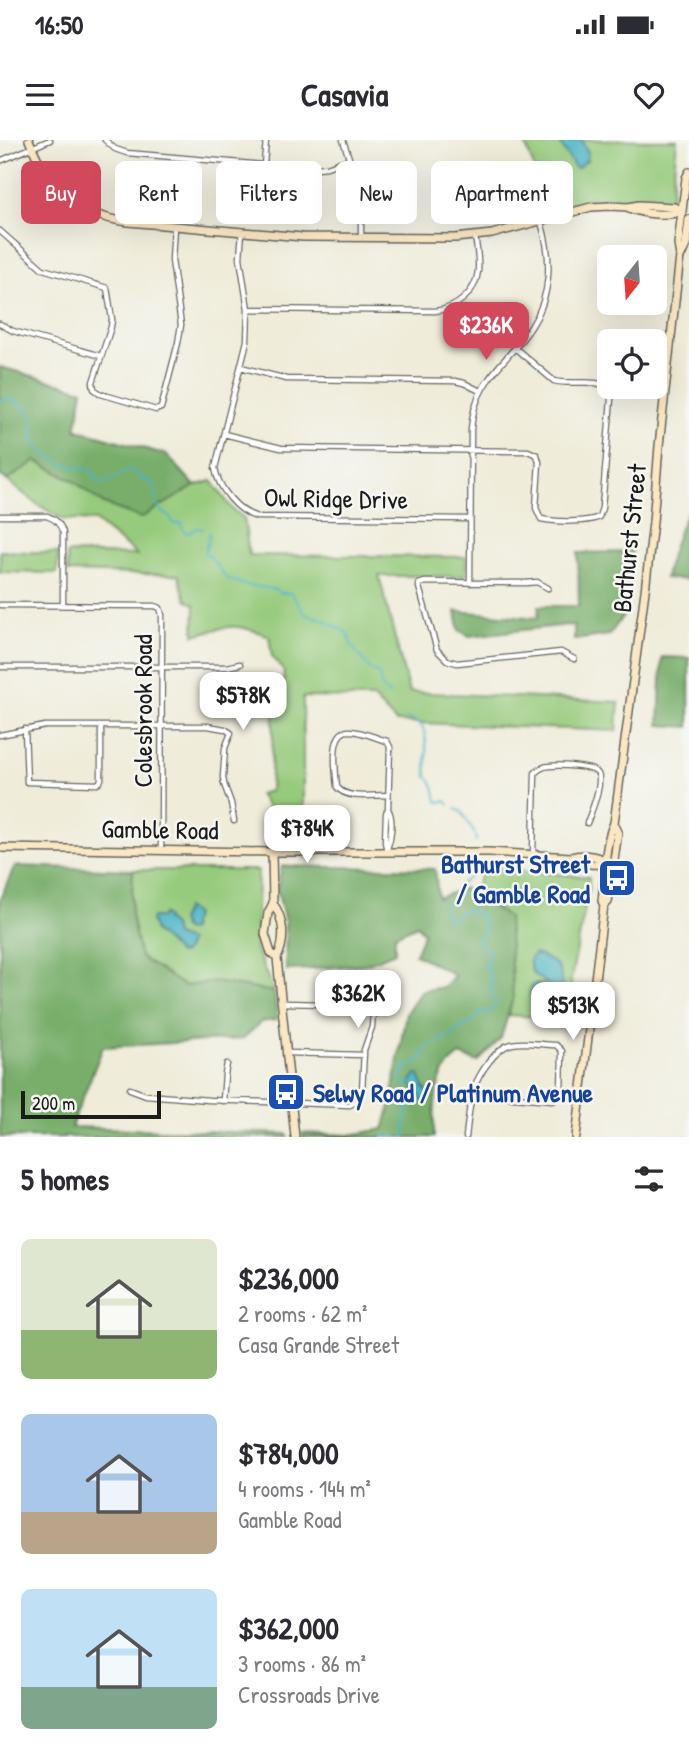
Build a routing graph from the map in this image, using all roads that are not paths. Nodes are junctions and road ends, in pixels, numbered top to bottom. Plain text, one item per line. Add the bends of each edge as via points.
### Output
1 (50, 140) edge
2 (105, 140) edge
3 (266, 140) edge
4 (343, 140) edge
5 (30, 144) edge
6 (349, 159) junction
7 (0, 161) edge
8 (227, 161) edge
9 (264, 161) edge
10 (322, 168) edge
11 (689, 173) edge
12 (686, 211) edge
13 (573, 212) edge
14 (689, 219) edge
15 (532, 224) edge
16 (541, 224) edge
17 (174, 226) junction
18 (0, 231) edge
19 (242, 231) junction
20 (475, 237) junction
21 (361, 238) junction
22 (680, 256) junction
23 (248, 309) junction
24 (0, 324) edge
25 (515, 348) junction
26 (101, 356) junction
27 (241, 367) junction
28 (480, 391) junction
29 (223, 434) junction
30 (471, 450) junction
31 (0, 516) edge
32 (470, 519) junction
33 (470, 583) junction
34 (548, 588) dead end
35 (0, 605) edge
36 (63, 605) junction
37 (573, 659) dead end
38 (240, 664) dead end
39 (0, 667) edge
40 (162, 667) junction
41 (101, 726) junction
42 (161, 726) junction
43 (25, 729) junction
44 (0, 735) edge
45 (388, 795) junction
46 (234, 821) dead end
47 (587, 823) dead end
48 (0, 848) edge
49 (161, 849) junction
50 (387, 851) junction
51 (272, 852) junction
52 (533, 853) junction
53 (609, 862) junction
54 (273, 903) junction
55 (276, 958) junction
56 (381, 980) dead end
57 (282, 1003) junction
58 (373, 1005) junction
59 (287, 1053) junction
60 (364, 1055) junction
61 (227, 1064) dead end
62 (130, 1089) dead end
63 (472, 1094) junction
64 (223, 1101) junction
65 (292, 1102) junction
66 (295, 1137) edge
67 (466, 1137) edge
68 (576, 1137) edge

1 - 5 street
2 - 8 street via 127,153
3 - 9 street
4 - 6 street
5 - 7 street
5 - 17 main road via 53,184 86,210 115,220
6 - 10 street
6 - 21 street via 360,194
11 - 12 main road, Bathurst Street
12 - 13 main road via 650,213 611,206
12 - 22 main road, Bathurst Street via 678,244
14 - 22 main road, Bathurst Street
15 - 20 main road
16 - 25 street via 549,259 547,288 538,314
17 - 19 main road
17 - 26 street via 172,260 181,325 160,408 96,392 93,382
18 - 26 street via 43,269 107,288 112,319
19 - 21 main road
19 - 23 street, Owl Ridge Drive via 240,263
20 - 21 main road
20 - 23 street via 478,271 474,285 461,301 442,310
22 - 53 main road, Bathurst Street via 637,657
23 - 27 street, Owl Ridge Drive
24 - 26 street
25 - 28 street
25 - 30 street via 554,381 602,384 610,389 601,513 591,521 541,519 536,508 537,455
27 - 28 street via 286,379 454,381
27 - 29 street, Owl Ridge Drive
28 - 30 street via 472,417
29 - 30 street via 281,448
29 - 32 street, Owl Ridge Drive via 217,477 239,507 252,516
30 - 32 street
31 - 36 street via 47,516 60,524
32 - 33 street
33 - 34 street via 537,582
33 - 37 street via 419,584 437,650 447,660 457,663 561,652
35 - 36 street, Colesbrook Road
36 - 40 street, Colesbrook Road via 160,608
38 - 40 street
39 - 40 street
40 - 42 street, Colesbrook Road
41 - 42 street
41 - 43 street
41 - 43 street via 101,779 97,784 27,782
42 - 46 street via 208,726 231,733 225,748 223,784
42 - 49 street, Colesbrook Road
43 - 44 street
45 - 45 street via 387,741 346,731 339,735 335,763 339,790
45 - 50 street via 391,830
47 - 52 street via 597,795 597,772 551,765 540,768 535,773
48 - 49 main road, Gamble Road
49 - 51 main road, Gamble Road
50 - 51 main road, Gamble Road
50 - 52 main road, Gamble Road
51 - 54 main road
52 - 53 main road, Gamble Road via 599,857
53 - 68 main road, Bathurst Street
54 - 55 main road via 282,927
54 - 55 main road via 265,934
55 - 57 main road
56 - 58 street
57 - 58 street
57 - 59 main road
58 - 60 street
59 - 60 street
59 - 65 main road
60 - 65 street via 358,1101 350,1105
61 - 64 street
62 - 64 street via 146,1095
63 - 63 street via 494,1056 506,1046 556,1045 562,1051 561,1092 553,1100
63 - 67 street
64 - 65 street
65 - 66 main road

